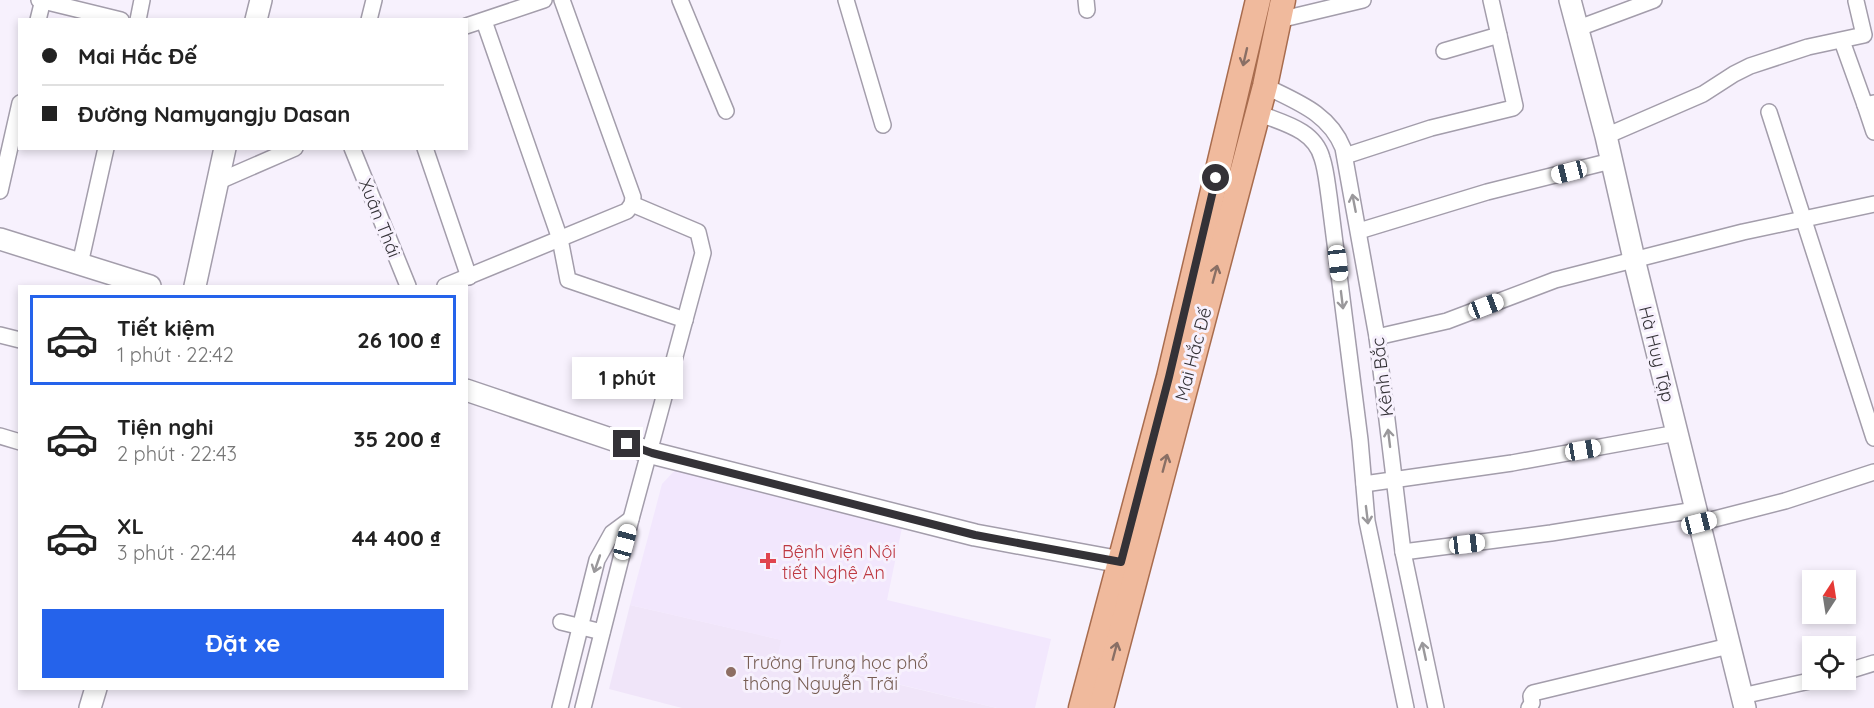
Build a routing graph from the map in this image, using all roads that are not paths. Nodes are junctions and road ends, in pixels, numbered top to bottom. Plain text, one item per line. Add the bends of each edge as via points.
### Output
1 (41, 0) edge
2 (142, 0) edge
3 (261, 0) edge
4 (374, 0) edge
5 (544, 0) edge
6 (562, 0) edge
7 (680, 0) edge
8 (846, 0) edge
9 (1258, 0) edge
10 (1363, 0) edge
11 (1491, 0) edge
12 (1570, 0) edge
13 (1654, 0) edge
14 (1856, 1) edge
15 (1281, 10) edge
16 (38, 18) edge
17 (113, 18) edge
18 (138, 18) edge
19 (256, 18) edge
20 (370, 18) edge
21 (484, 21) junction
22 (468, 25) edge
23 (1576, 29) junction
24 (1500, 35) junction
25 (1842, 41) junction
26 (1444, 51) dead end
27 (1264, 86) junction
28 (1870, 104) edge
29 (726, 111) dead end
30 (18, 112) edge
31 (1769, 112) dead end
32 (1258, 113) junction
33 (883, 125) dead end
34 (1332, 127) junction
35 (1874, 132) edge
36 (1606, 136) junction
37 (1314, 141) junction
38 (106, 150) edge
39 (225, 150) edge
40 (290, 150) edge
41 (353, 150) edge
42 (425, 150) edge
43 (1345, 156) junction
44 (1611, 161) junction
45 (217, 182) junction
46 (0, 190) edge
47 (632, 204) junction
48 (1874, 204) edge
49 (1804, 217) junction
50 (1359, 231) junction
51 (0, 239) edge
52 (560, 239) junction
53 (1634, 260) junction
54 (80, 264) junction
55 (469, 277) junction
56 (147, 285) edge
57 (195, 285) edge
58 (408, 285) edge
59 (448, 285) edge
60 (685, 320) junction
61 (0, 335) edge
62 (1377, 337) junction
63 (18, 340) edge
64 (468, 391) edge
65 (1172, 401) junction
66 (1677, 433) junction
67 (0, 436) edge
68 (1874, 438) edge
69 (18, 441) edge
70 (650, 452) junction
71 (1874, 472) edge
72 (1394, 480) junction
73 (1364, 484) junction
74 (1697, 517) junction
75 (631, 519) junction
76 (1403, 552) junction
77 (1121, 562) junction
78 (561, 622) dead end
79 (580, 627) junction
80 (602, 632) junction
81 (1729, 646) junction
82 (1874, 663) edge
83 (1856, 669) edge
84 (1802, 684) edge
85 (95, 690) edge
86 (1743, 702) edge
87 (90, 708) edge
88 (560, 708) edge
89 (582, 708) edge
90 (1081, 708) edge
91 (1101, 708) edge
92 (1406, 708) edge
93 (1436, 708) edge
94 (1529, 708) edge

1 - 16 street
1 - 17 street
2 - 18 street
3 - 19 street
4 - 20 street
5 - 21 street
6 - 47 street via 633,197
7 - 29 street
8 - 33 street
9 -> 65 main road, Mai Hắc Đế
10 - 15 street
11 - 24 street
12 - 23 street, Hà Huy Tập
13 - 23 street
14 - 25 street via 1864,35
15 - 27 main road, Mai Hắc Đế
21 - 22 street
21 - 52 street
23 - 36 street, Hà Huy Tập
24 - 26 street
24 - 43 street via 1516,104 1513,108 1440,125
25 - 28 street
25 - 36 street via 1790,52 1750,66 1703,94
27 - 32 main road, Mai Hắc Đế
27 - 34 street, Kênh Bắc via 1308,107
28 - 35 street
30 - 46 street
31 - 49 street
32 - 37 street via 1300,130
65 -> 32 main road, Mai Hắc Đế
34 - 37 street
34 - 43 street, Kênh Bắc
36 - 44 street, Hà Huy Tập
37 -> 73 street, Kênh Bắc via 1322,158 1329,196
38 - 54 street
39 - 45 street
40 - 45 street
41 - 58 street, Xuân Thái
42 - 55 street
50 -> 43 street, Kênh Bắc
44 - 50 street via 1487,192
44 - 53 street, Hà Huy Tập
45 - 57 street
47 - 52 street via 627,211
47 - 60 street via 698,232 704,253
48 - 49 street
49 - 53 street
49 - 68 street
50 - 62 street, Kênh Bắc
51 - 54 street
52 - 55 street
52 - 60 street via 568,280
53 - 62 street via 1545,284 1447,321
53 - 66 street, Hà Huy Tập
54 - 56 street
55 - 59 street
60 - 70 street
61 - 63 street
72 -> 62 street, Kênh Bắc
64 - 70 street
65 - 77 main road, Mai Hắc Đế
91 -> 65 main road, Mai Hắc Đế
66 - 72 street
66 - 74 street, Hà Huy Tập
67 - 69 street
70 - 75 street
70 - 77 street via 975,535
71 - 74 street via 1785,501
72 - 73 street
72 - 76 street, Kênh Bắc
73 -> 92 street, Kênh Bắc via 1367,521
74 - 76 street
74 - 81 street, Hà Huy Tập
75 -> 79 street via 612,533 597,560
75 - 80 street
93 -> 76 street, Kênh Bắc
77 - 90 main road, Mai Hắc Đế
78 - 79 street
79 - 80 street
79 - 88 street
80 - 89 street
81 - 86 street, Hà Huy Tập
81 - 94 street via 1533,693
82 - 83 street
84 - 86 street
85 - 87 street

